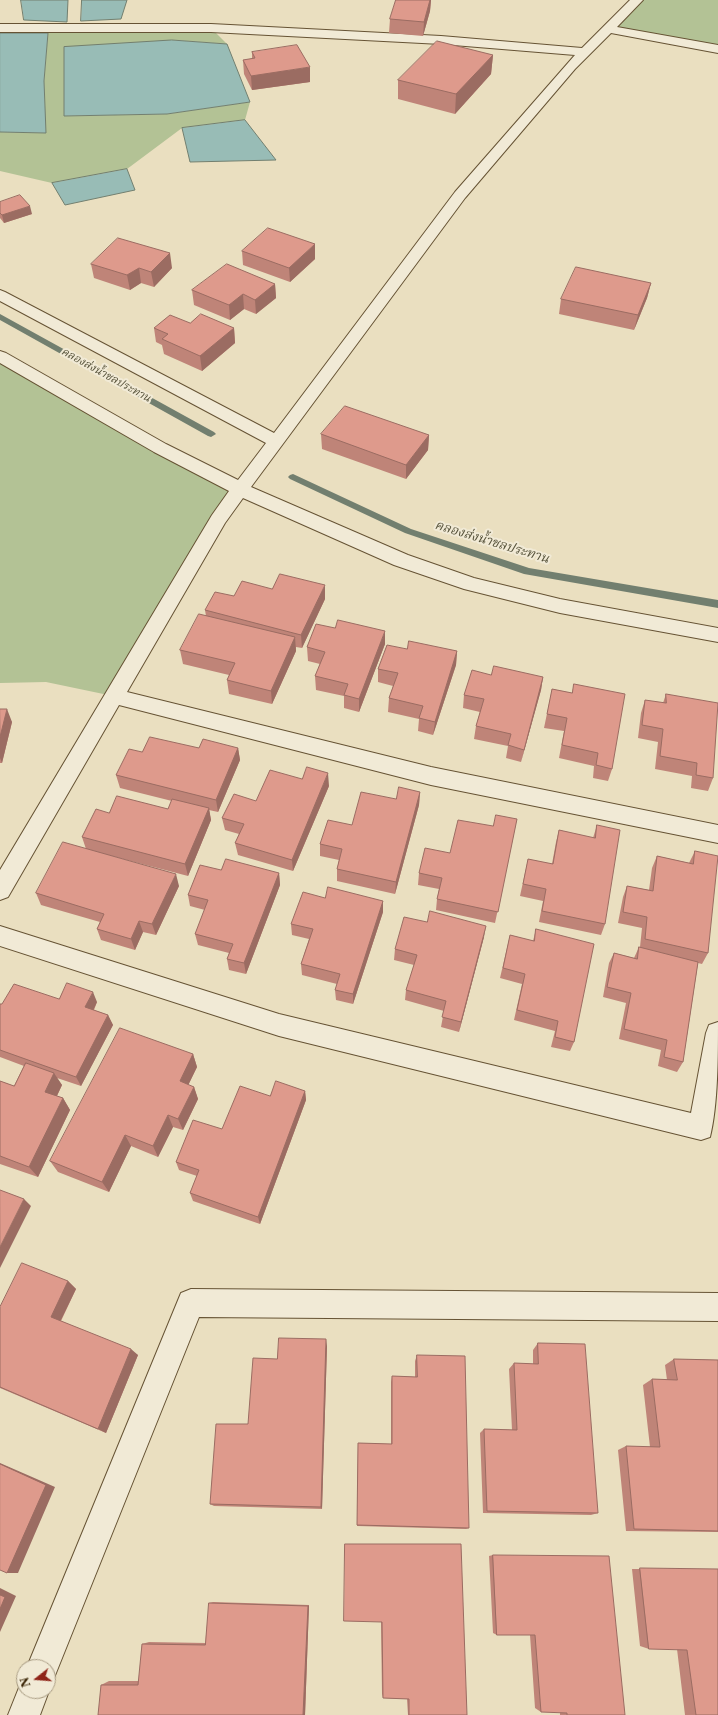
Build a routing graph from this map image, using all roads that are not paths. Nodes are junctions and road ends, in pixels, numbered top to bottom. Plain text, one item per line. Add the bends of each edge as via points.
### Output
1 (637, 0) edge
2 (0, 28) edge
3 (608, 29) junction
4 (718, 49) edge
5 (585, 52) junction
6 (0, 295) edge
7 (0, 356) edge
8 (276, 441) junction
9 (240, 489) junction
10 (718, 635) edge
11 (114, 696) junction
12 (718, 834) edge
13 (6, 870) edge
14 (0, 890) edge
15 (0, 936) edge
16 (718, 1033) edge
17 (718, 1307) edge
18 (46, 1659) edge
19 (30, 1699) edge
20 (24, 1715) edge

1 - 3 street
2 - 5 street via 218,28 441,40
3 - 4 street
3 - 5 street
5 - 8 street via 460,195
6 - 8 street
7 - 9 street via 160,448
8 - 9 street
9 - 10 street via 401,560 471,584 560,606
9 - 11 street via 218,519
11 - 12 street via 431,776
11 - 13 street
13 - 14 street
15 - 16 street via 279,1025 701,1128
17 - 18 street via 191,1302
19 - 20 street

